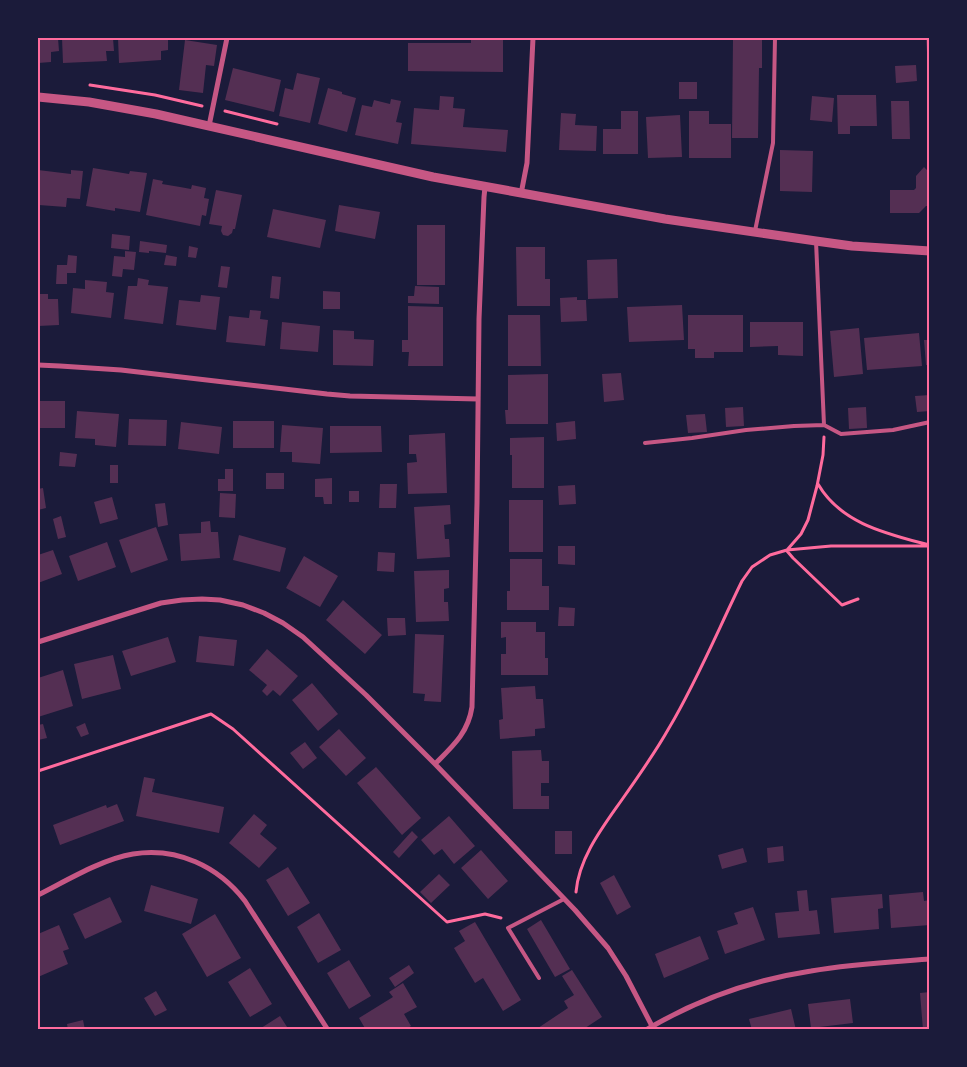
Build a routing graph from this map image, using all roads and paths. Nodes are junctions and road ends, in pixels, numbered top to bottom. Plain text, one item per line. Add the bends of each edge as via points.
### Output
1 (227, 38) edge
2 (533, 38) edge
3 (775, 38) edge
4 (85, 85) dead end
5 (38, 97) edge
6 (212, 108) junction
7 (209, 126) junction
8 (285, 126) dead end
9 (485, 187) junction
10 (521, 194) junction
11 (754, 233) junction
12 (816, 241) junction
13 (930, 251) edge
14 (38, 365) edge
15 (478, 399) junction
16 (930, 422) edge
17 (824, 425) junction
18 (645, 443) dead end
19 (818, 483) junction
20 (930, 545) edge
21 (786, 550) junction
22 (858, 599) dead end
23 (38, 642) edge
24 (435, 764) junction
25 (38, 771) edge
26 (38, 895) edge
27 (564, 899) junction
28 (575, 910) junction
29 (518, 922) junction
30 (930, 959) edge
31 (539, 978) dead end
32 (652, 1026) junction
33 (328, 1030) edge
34 (646, 1030) edge

1 - 6 street
2 - 10 street via 527,163
3 - 11 lane via 773,143
4 - 6 path via 129,90
5 - 7 street via 89,102
6 - 7 street
6 - 8 path
7 - 9 street
9 - 10 street
9 - 15 street
10 - 11 street
11 - 12 street
12 - 13 street
12 - 17 lane
14 - 15 street via 122,370 350,396
15 - 24 street via 472,706 462,735
16 - 17 lane via 893,430 841,434
17 - 18 lane via 746,430
17 - 19 path
19 - 20 path via 833,505 851,518 883,532
19 - 21 path via 808,520 801,534
20 - 21 path
21 - 22 path via 842,604
21 - 28 path via 770,555 752,567 742,581 670,727 588,854 577,879
23 - 24 street via 161,603 202,599 243,605 283,623 303,637
24 - 27 street
25 - 29 path via 211,714 234,729 447,922 485,914
26 - 33 street via 114,859 132,854 170,855 208,868 235,888 245,901
27 - 28 street
27 - 29 lane
28 - 32 street via 626,976
29 - 31 lane via 508,928
30 - 32 street via 850,965 783,976 717,996
32 - 34 street

